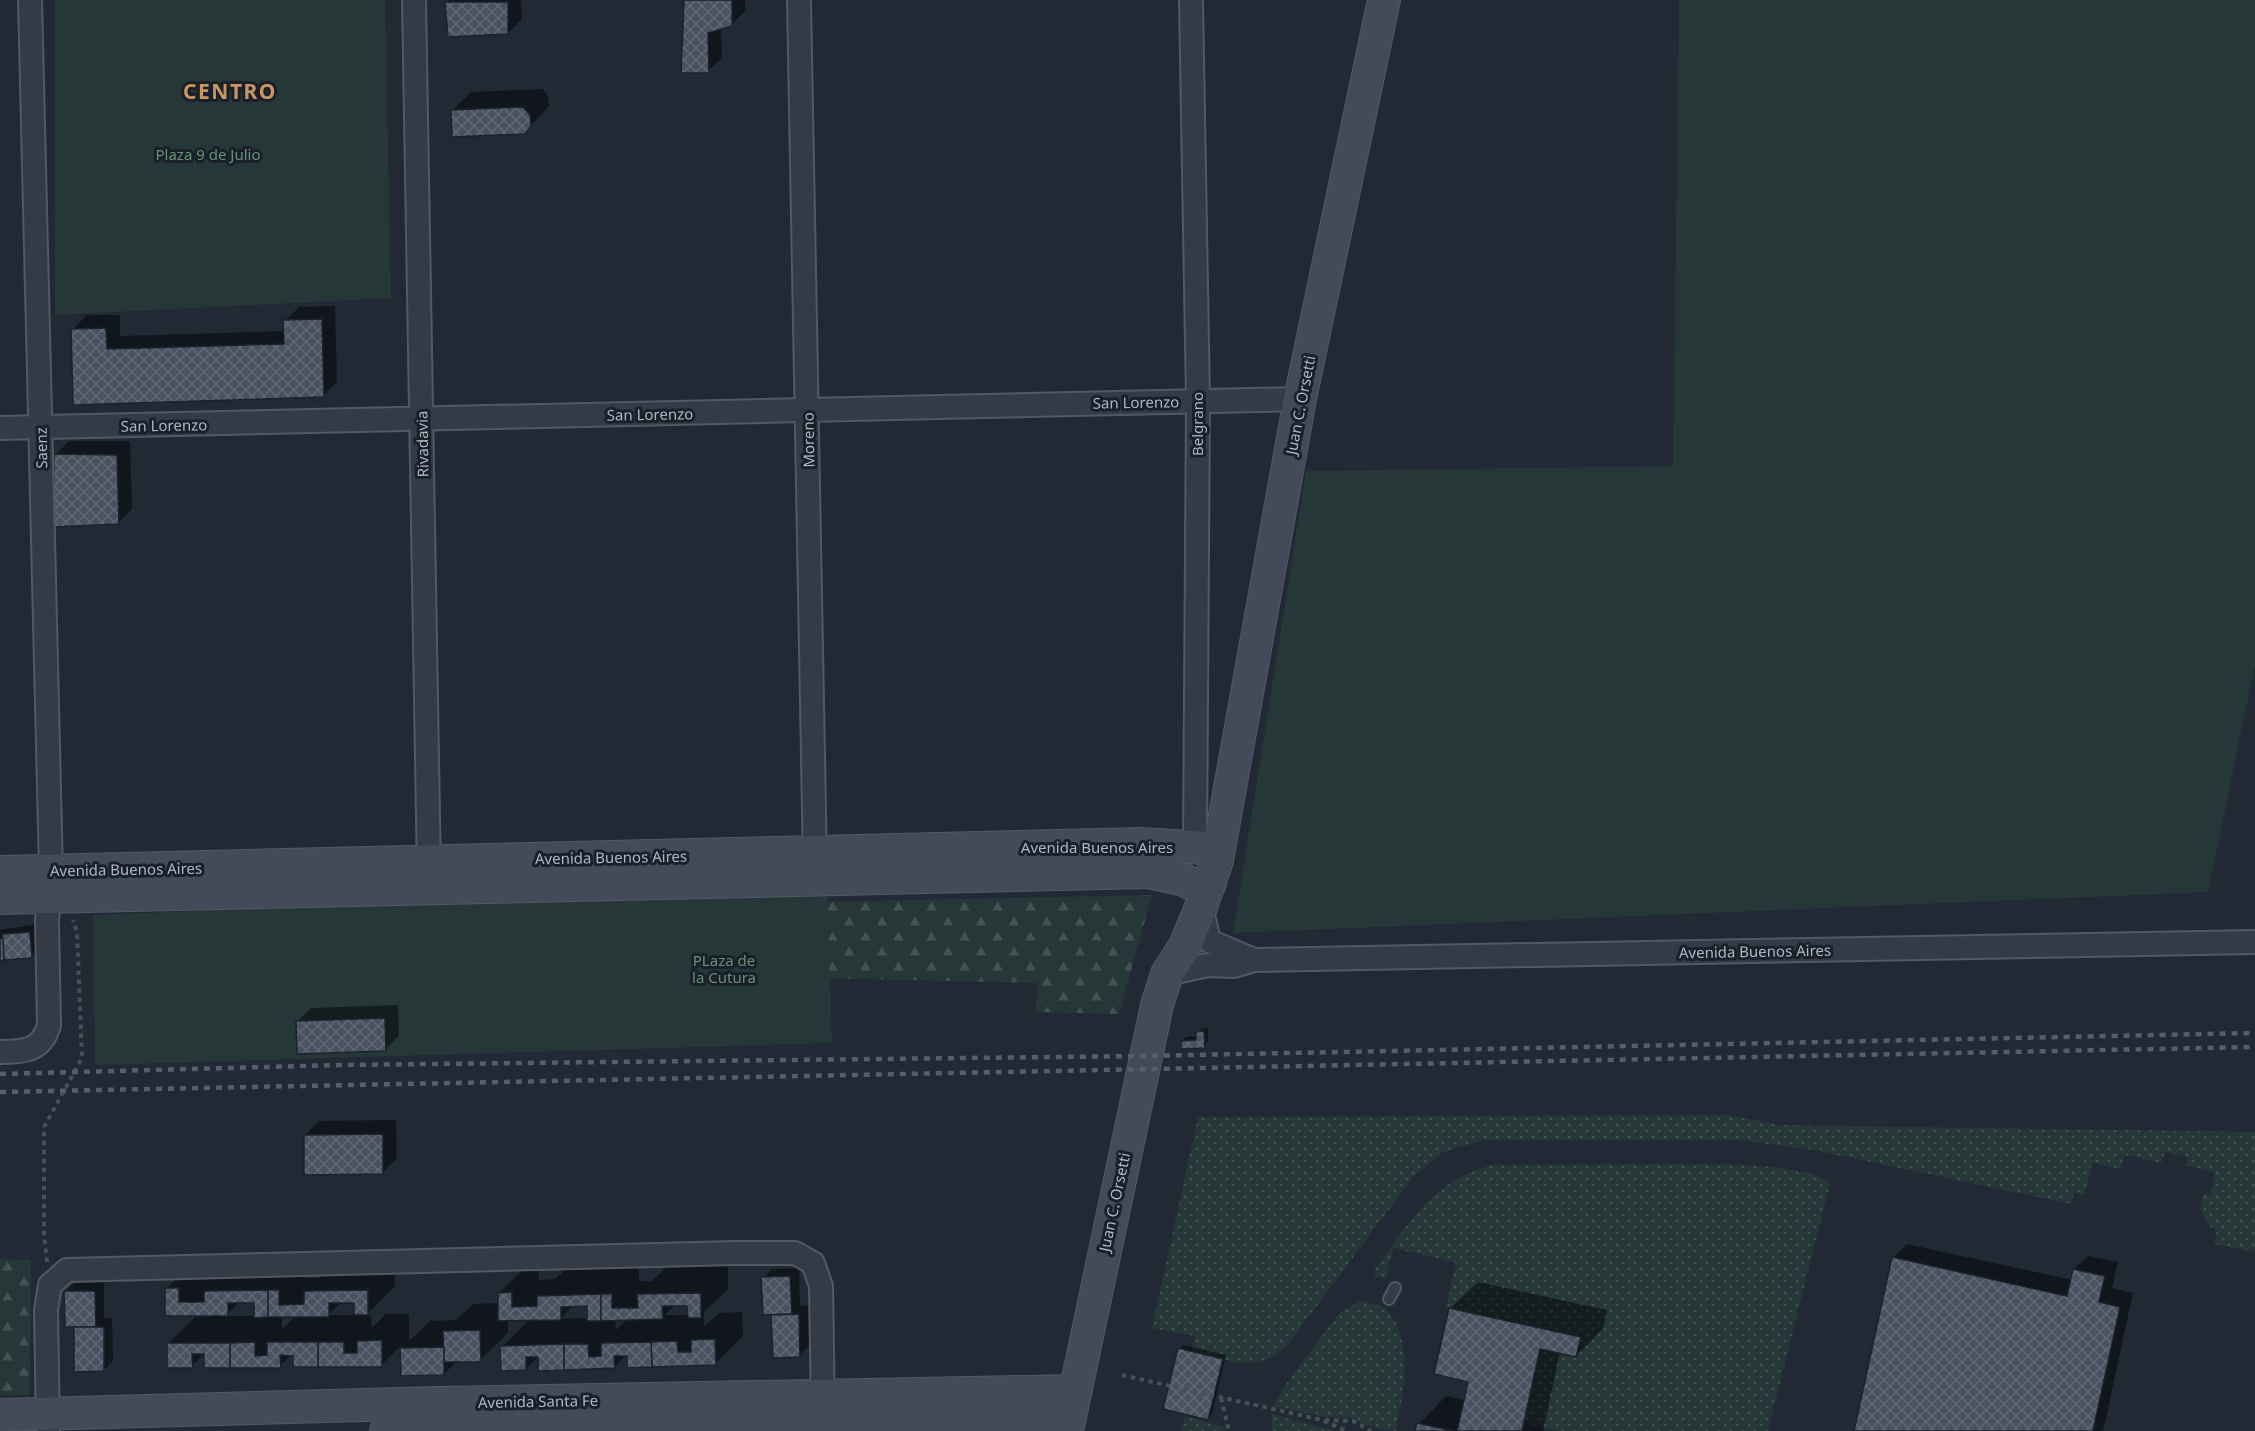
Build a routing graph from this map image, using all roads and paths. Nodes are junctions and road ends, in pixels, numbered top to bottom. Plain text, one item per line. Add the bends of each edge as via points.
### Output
1 (30, 0) edge
2 (414, 0) edge
3 (799, 0) edge
4 (1191, 0) edge
5 (1384, 0) edge
6 (1300, 399) junction
7 (1198, 401) junction
8 (807, 410) junction
9 (421, 419) junction
10 (41, 427) junction
11 (0, 428) edge
12 (815, 866) junction
13 (0, 872) edge
14 (429, 875) junction
15 (1202, 876) junction
16 (55, 888) junction
17 (0, 898) edge
18 (2255, 942) edge
19 (1254, 960) junction
20 (1167, 975) junction
21 (0, 1052) edge
22 (50, 1285) junction
23 (1395, 1288) dead end
24 (1389, 1299) dead end
25 (1122, 1375) dead end
26 (1221, 1398) junction
27 (1071, 1413) edge
28 (0, 1415) edge
29 (823, 1416) edge
30 (1322, 1420) junction
31 (439, 1421) edge
32 (48, 1422) edge
33 (386, 1431) edge
34 (1229, 1431) edge
35 (1347, 1431) edge
36 (1371, 1431) edge

1 - 10 street, Saenz
2 - 9 street, Rivadavia
3 - 8 street, Moreno
4 - 7 street, Belgrano
5 - 6 main road, Juan C. Orsetti
6 - 7 street, San Lorenzo
6 - 15 main road, Juan C. Orsetti via 1225,812 1211,832
7 - 8 street, San Lorenzo
7 - 15 street, Belgrano
8 - 9 street, San Lorenzo
8 - 12 street, Moreno
9 - 10 street, San Lorenzo
9 - 14 street, Rivadavia
10 - 11 street, San Lorenzo
10 - 16 street, Saenz
12 - 14 main road, Avenida Buenos Aires
12 - 15 main road, Avenida Buenos Aires via 1141,844
13 - 16 main road, Avenida Buenos Aires
14 - 16 main road, Avenida Buenos Aires
15 - 19 street, Avenida Buenos Aires via 1209,941
15 - 20 main road, Juan C. Orsetti via 1185,946
16 - 17 main road, Avenida Buenos Aires
16 - 21 street, Saenz via 47,921 46,1036 30,1049
16 - 22 path via 77,933 82,1058 44,1127 44,1234
18 - 19 street, Avenida Buenos Aires
19 - 20 street, Avenida Buenos Aires
20 - 27 main road, Juan C. Orsetti via 1142,1069
22 - 29 street via 67,1270 795,1253 813,1263 821,1286
22 - 32 street via 46,1310
23 - 24 lane
25 - 26 path
26 - 30 path
26 - 34 path
27 - 29 main road, Avenida Santa Fe
28 - 32 main road, Avenida Santa Fe
29 - 31 main road, Avenida Santa Fe
30 - 35 path
30 - 36 path via 1353,1421
31 - 32 main road, Avenida Santa Fe
31 - 33 main road, Avenida Santa Fe

